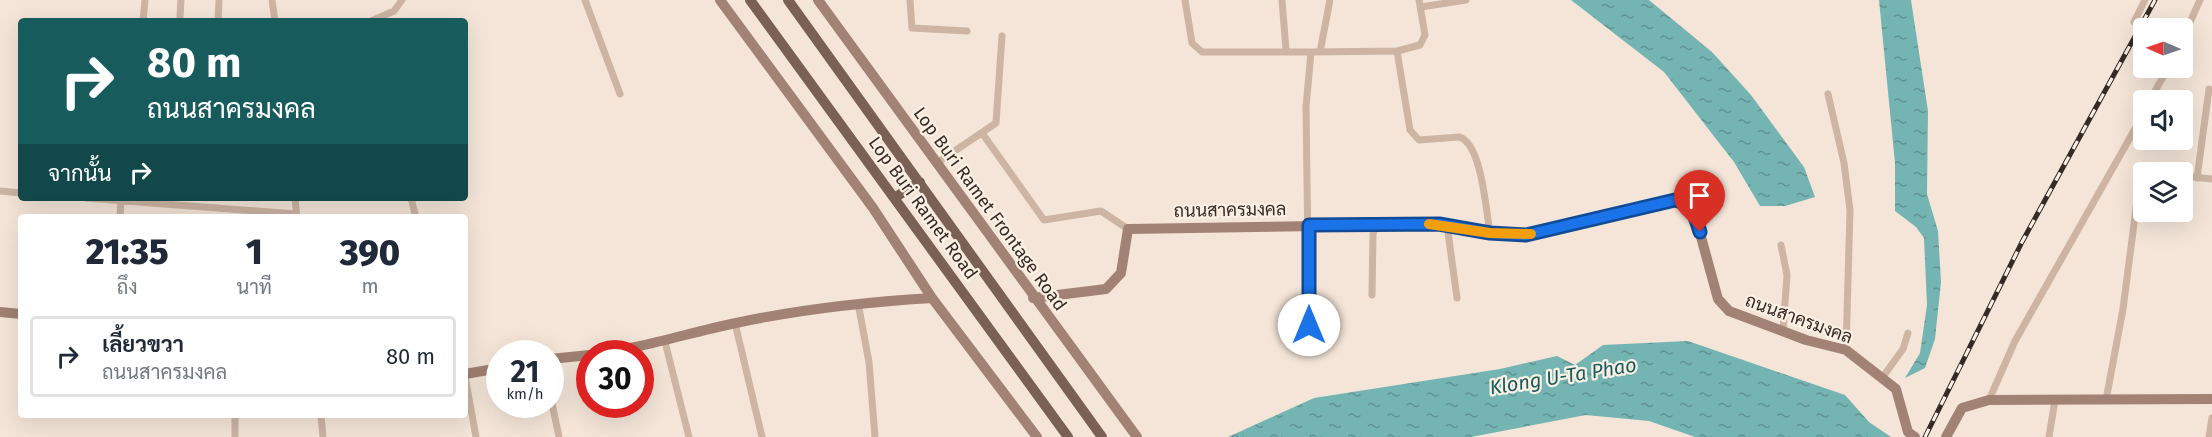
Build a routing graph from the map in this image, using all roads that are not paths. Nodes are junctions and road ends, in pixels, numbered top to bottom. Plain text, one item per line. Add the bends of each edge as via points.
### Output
1 (145, 0) edge
2 (181, 0) edge
3 (219, 0) edge
4 (272, 0) edge
5 (402, 0) edge
6 (585, 0) edge
7 (720, 0) edge
8 (750, 0) edge
9 (788, 0) edge
10 (818, 0) edge
11 (910, 0) edge
12 (1185, 0) edge
13 (1282, 0) edge
14 (1330, 0) edge
15 (1466, 0) edge
16 (2145, 0) edge
17 (2200, 0) edge
18 (1420, 4) edge
19 (180, 16) dead end
20 (143, 18) edge
21 (218, 18) edge
22 (275, 18) edge
23 (378, 18) edge
24 (2136, 18) edge
25 (2192, 18) edge
26 (967, 31) dead end
27 (1002, 36) dead end
28 (1286, 50) junction
29 (1397, 51) junction
30 (1311, 52) junction
31 (1320, 52) junction
32 (2209, 89) dead end
33 (620, 94) dead end
34 (1828, 94) dead end
35 (2208, 120) edge
36 (982, 132) junction
37 (2133, 132) edge
38 (937, 163) junction
39 (2193, 177) edge
40 (2198, 178) junction
41 (2212, 179) edge
42 (920, 182) junction
43 (0, 191) edge
44 (18, 193) edge
45 (894, 198) junction
46 (144, 201) edge
47 (224, 201) edge
48 (224, 208) junction
49 (279, 214) edge
50 (2134, 222) edge
51 (1309, 225) junction
52 (1382, 225) junction
53 (1447, 225) junction
54 (1128, 229) junction
55 (1490, 233) junction
56 (1781, 244) dead end
57 (1372, 295) dead end
58 (932, 298) junction
59 (1033, 298) junction
60 (1457, 298) dead end
61 (858, 303) junction
62 (0, 312) edge
63 (18, 314) edge
64 (735, 323) junction
65 (1309, 325) dead end
66 (1783, 331) junction
67 (1908, 333) dead end
68 (665, 342) junction
69 (654, 344) edge
70 (1846, 350) junction
71 (486, 371) edge
72 (468, 374) edge
73 (1882, 378) junction
74 (468, 392) edge
75 (2212, 399) edge
76 (1989, 400) junction
77 (2055, 400) junction
78 (2106, 400) junction
79 (235, 418) edge
80 (321, 418) edge
81 (555, 418) edge
82 (2212, 418) edge
83 (1134, 433) edge
84 (235, 437) edge
85 (323, 437) edge
86 (476, 437) edge
87 (559, 437) edge
88 (689, 437) edge
89 (762, 437) edge
90 (875, 437) edge
91 (1037, 437) edge
92 (1068, 437) edge
93 (1102, 437) edge
94 (1915, 437) edge
95 (1946, 437) edge
96 (2049, 437) edge
97 (2209, 437) edge

1 - 20 street
2 - 19 street
3 - 21 street
4 - 22 street
5 - 23 street via 394,11
6 - 33 street
7 - 58 street via 873,208
8 - 45 main road, Lop Buri Ramet Road
9 - 42 main road, Lop Buri Ramet Road
10 - 38 street, Lop Buri Ramet Frontage Road
11 - 26 street via 912,28
12 - 28 street via 1192,43 1202,52
13 - 28 street
14 - 31 street
15 - 18 street
16 - 24 street
17 - 25 street
18 - 29 street via 1425,35 1420,45
27 - 36 street via 996,123
28 - 30 street
29 - 31 street
29 - 55 street via 1410,130 1419,140 1465,138 1479,170
30 - 31 street
30 - 51 street via 1306,107
32 - 35 street
34 - 70 street via 1850,210
35 - 40 street
36 - 38 street
36 - 54 street via 1044,220 1101,211
37 - 76 street via 2015,341
38 - 59 street, Lop Buri Ramet Frontage Road
39 - 40 street
40 - 41 street
42 - 45 main road
42 - 93 main road, Lop Buri Ramet Road
43 - 44 street
45 - 92 main road, Lop Buri Ramet Road
46 - 48 street
47 - 48 street
48 - 49 street
50 - 78 street
51 - 52 street, ถนนสาครมงคล
51 - 54 street, ถนนสาครมงคล
51 - 65 street
52 - 53 street, ถนนสาครมงคล
52 - 57 street via 1374,234
53 - 55 street, ถนนสาครมงคล
53 - 60 street
54 - 59 street via 1121,273 1106,289
55 - 66 street, ถนนสาครมงคล via 1526,235 1681,201 1695,215 1718,299 1729,311
56 - 66 street via 1787,275
58 - 61 street
58 - 91 street
59 - 83 street, Lop Buri Ramet Frontage Road
61 - 64 street
61 - 90 street via 872,384
62 - 63 street
64 - 68 street
64 - 89 street
66 - 70 street, ถนนสาครมงคล
67 - 73 street via 1903,349
68 - 69 street
68 - 88 street
70 - 73 street, ถนนสาครมงคล
71 - 72 street
73 - 94 street, ถนนสาครมงคล via 1896,389 1908,432
74 - 86 street
75 - 78 street
76 - 77 street
76 - 95 street via 1962,408
77 - 78 street
77 - 96 street
79 - 84 street
80 - 85 street
81 - 87 street
82 - 97 street

